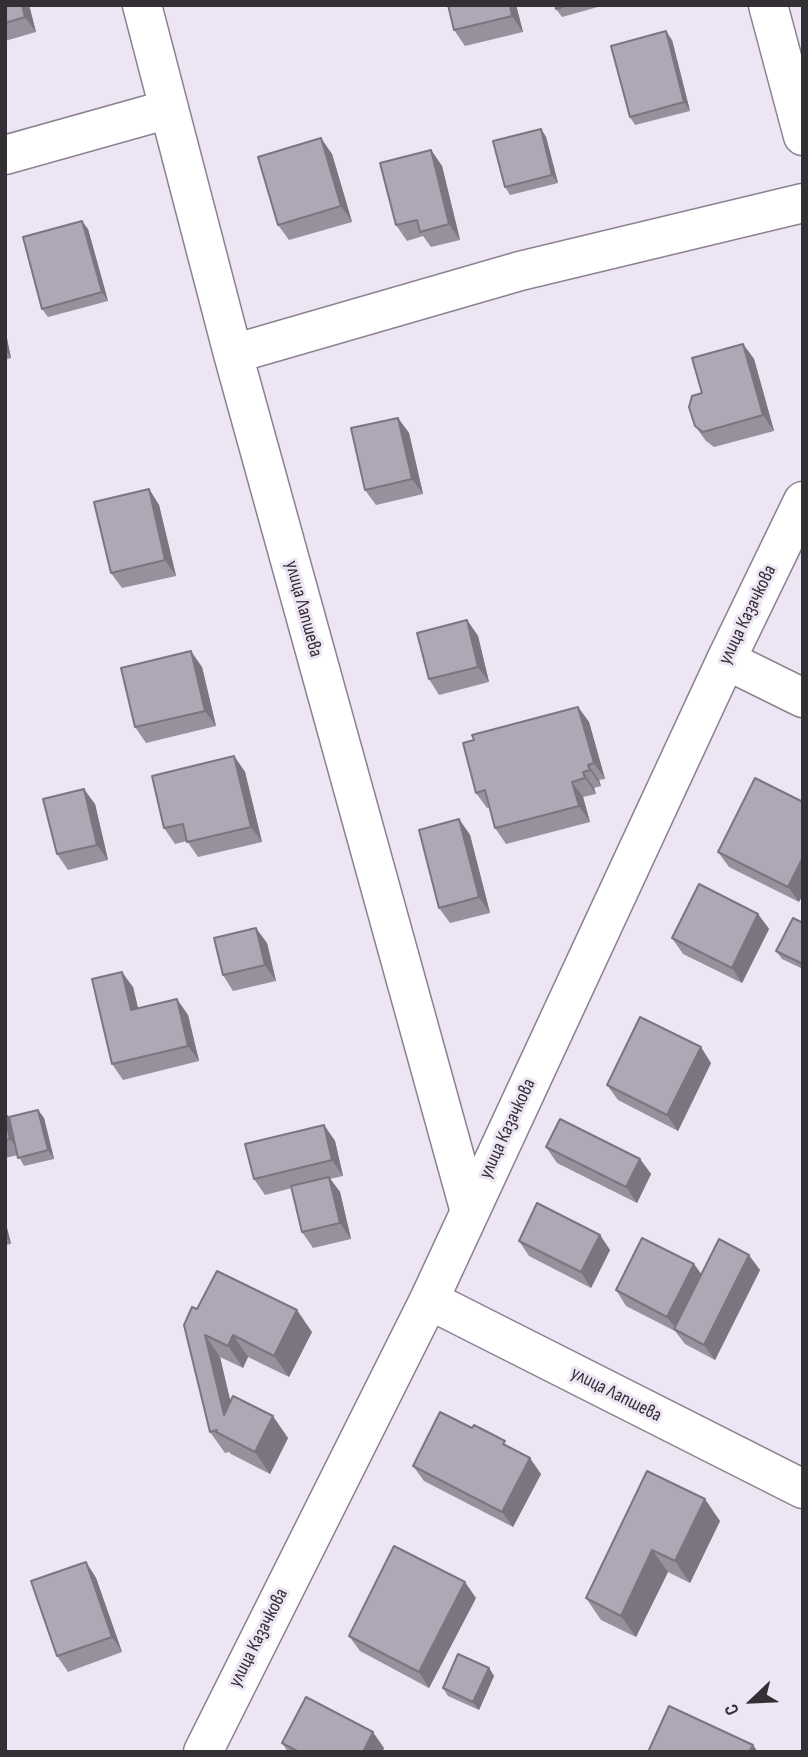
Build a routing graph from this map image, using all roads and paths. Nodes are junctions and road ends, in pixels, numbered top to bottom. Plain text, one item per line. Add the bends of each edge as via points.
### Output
1 (142, 5) edge
2 (768, 5) edge
3 (169, 109) junction
4 (803, 136) edge
5 (5, 155) edge
6 (803, 203) edge
7 (233, 354) junction
8 (803, 501) edge
9 (726, 660) junction
10 (803, 698) edge
11 (470, 1212) junction
12 (429, 1300) junction
13 (803, 1489) edge
14 (203, 1752) edge

1 - 3 street, улица Лапшева
2 - 4 street
3 - 5 street
3 - 7 street, улица Лапшева
6 - 7 street via 520,271
7 - 11 street, улица Лапшева
8 - 9 street, улица Казачкова
9 - 10 street
9 - 11 street, улица Казачкова
11 - 12 street, улица Казачкова
12 - 13 street, улица Лапшева
12 - 14 street, улица Казачкова

